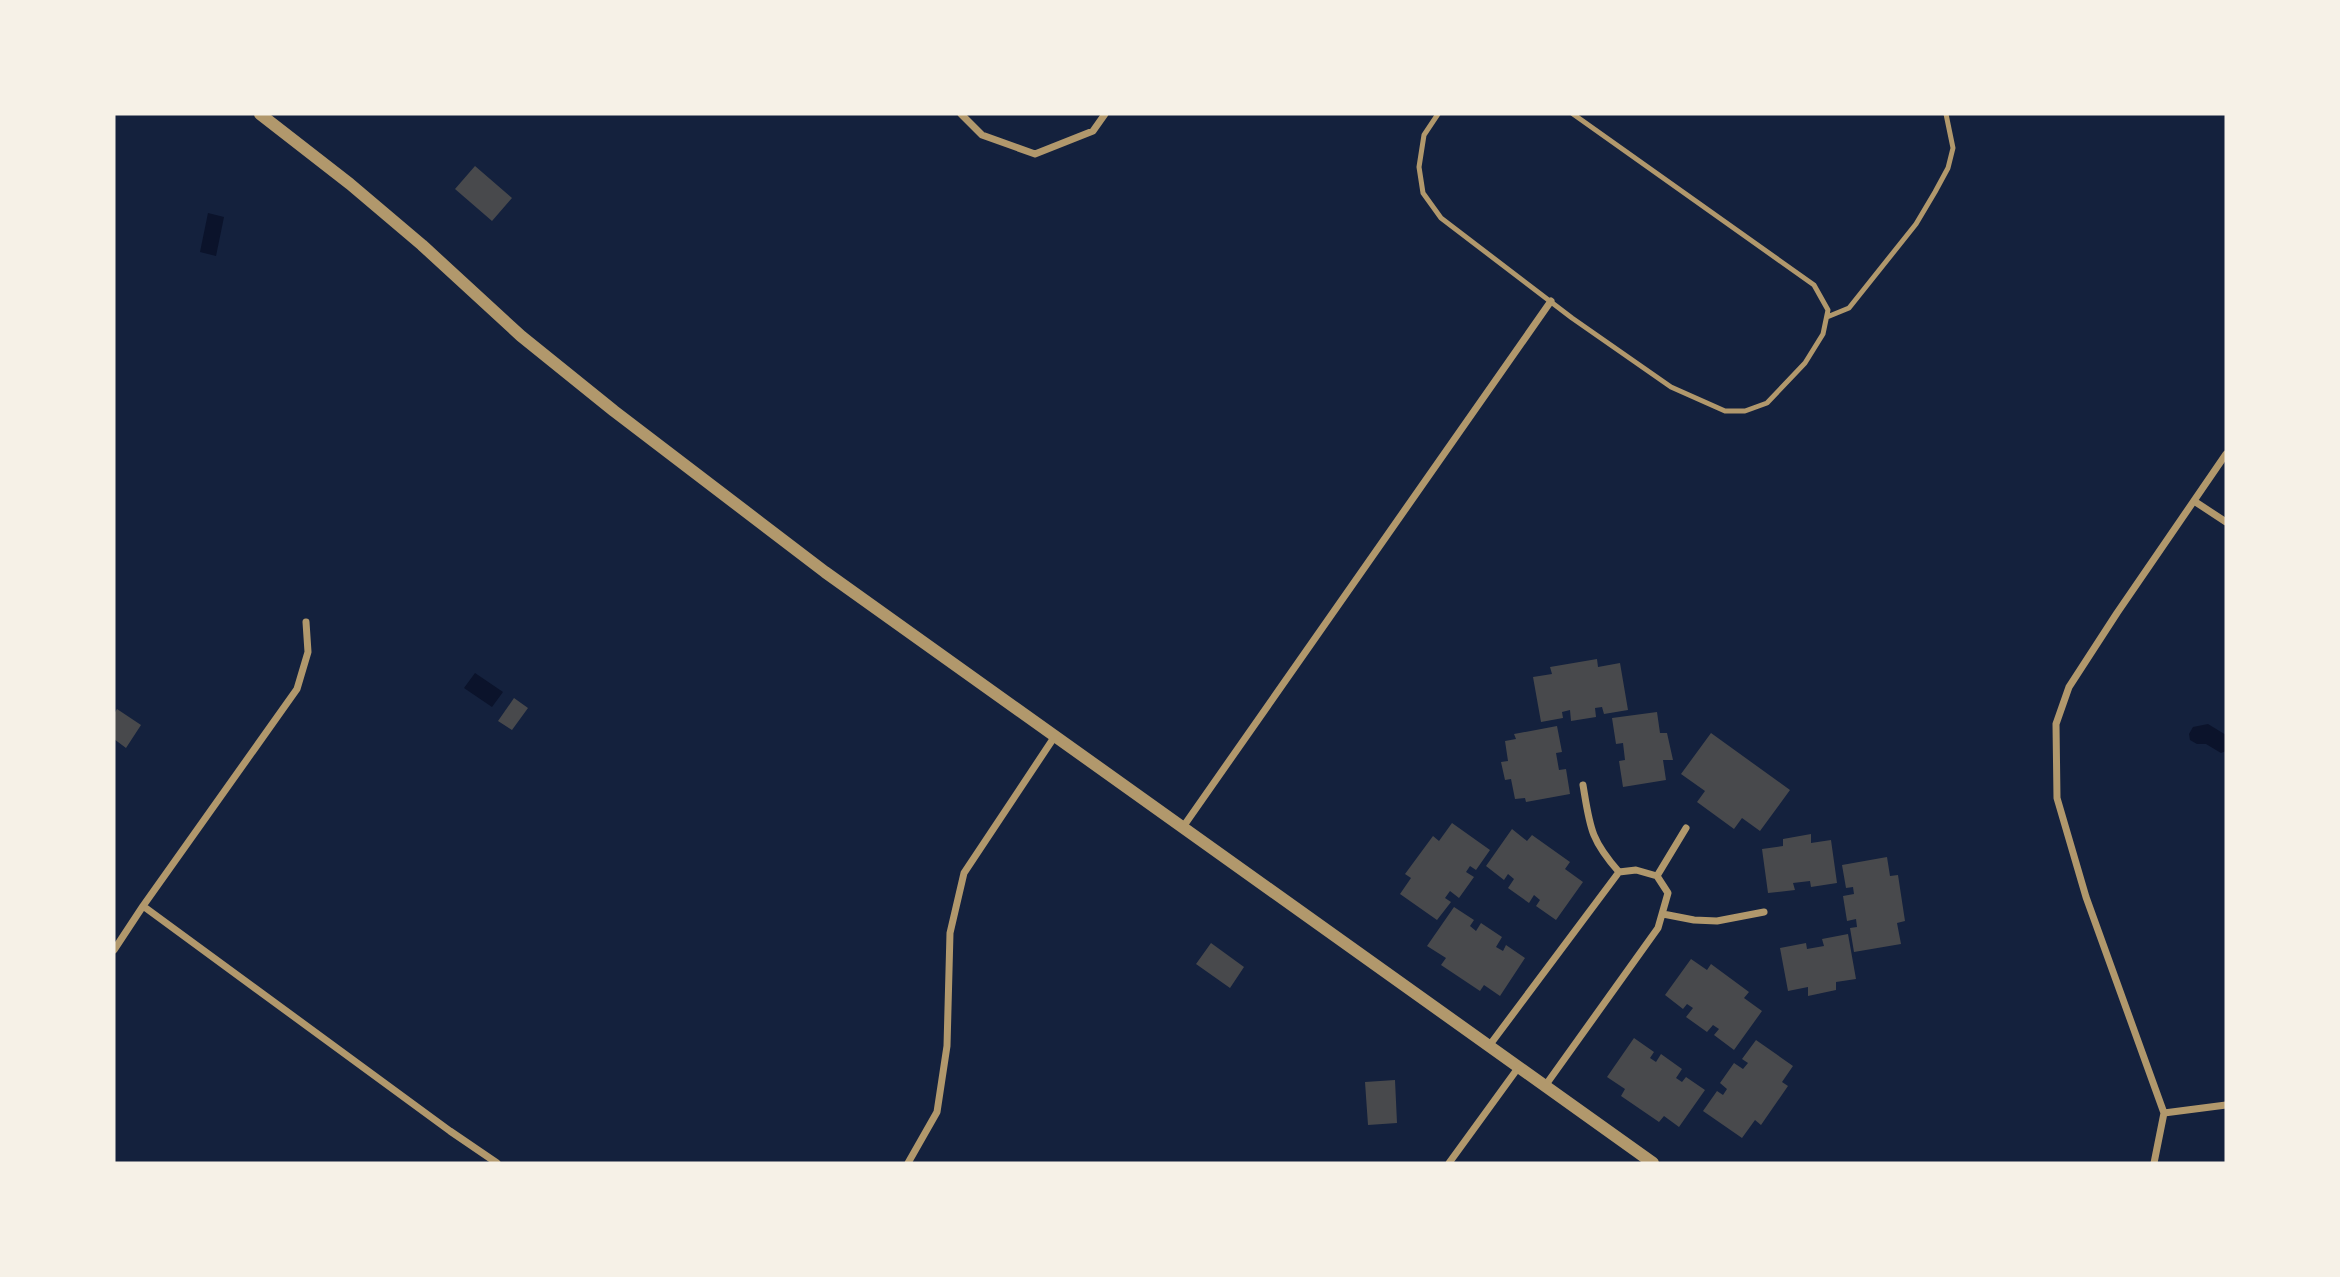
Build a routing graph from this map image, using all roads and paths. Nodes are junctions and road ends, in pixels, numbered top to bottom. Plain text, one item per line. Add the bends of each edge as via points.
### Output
1 (260, 114) edge
2 (961, 114) edge
3 (1105, 114) edge
4 (1438, 114) edge
5 (1573, 114) edge
6 (1946, 114) edge
7 (1551, 301) junction
8 (1827, 317) junction
9 (2226, 454) edge
10 (2194, 501) junction
11 (2226, 523) edge
12 (306, 622) dead end
13 (1055, 736) junction
14 (1583, 785) dead end
15 (1183, 827) junction
16 (1686, 828) dead end
17 (1619, 872) junction
18 (1657, 876) junction
19 (143, 906) junction
20 (1764, 912) dead end
21 (1662, 914) junction
22 (114, 950) edge
23 (1489, 1046) junction
24 (1518, 1068) junction
25 (1545, 1086) junction
26 (2226, 1105) edge
27 (2164, 1113) junction
28 (498, 1163) edge
29 (908, 1163) edge
30 (1449, 1163) edge
31 (1653, 1163) edge
32 (2154, 1163) edge

1 - 13 street via 350,184 521,336 614,411 825,572
2 - 3 street via 982,135 1035,154 1093,131
4 - 7 lane via 1424,135 1419,167 1423,193 1441,218
5 - 8 lane via 1814,285 1828,310
6 - 8 lane via 1953,148 1936,192 1916,225 1849,308
7 - 8 lane via 1671,387 1725,411 1745,411 1767,402 1805,363 1823,334
7 - 15 street
9 - 10 street
10 - 11 street
10 - 27 street via 2069,687 2056,724 2057,798 2086,897
12 - 19 street via 308,652 297,689
13 - 15 street
13 - 29 street via 964,873 950,933 947,1046 937,1112
14 - 17 street via 1598,848
15 - 23 street
16 - 18 street
17 - 18 street via 1636,870
17 - 23 street
18 - 21 street via 1668,893
19 - 22 street
19 - 28 street
20 - 21 street via 1717,921
21 - 25 street via 1658,928
23 - 24 street
24 - 25 street
24 - 30 street
25 - 31 street
26 - 27 street
27 - 32 street

